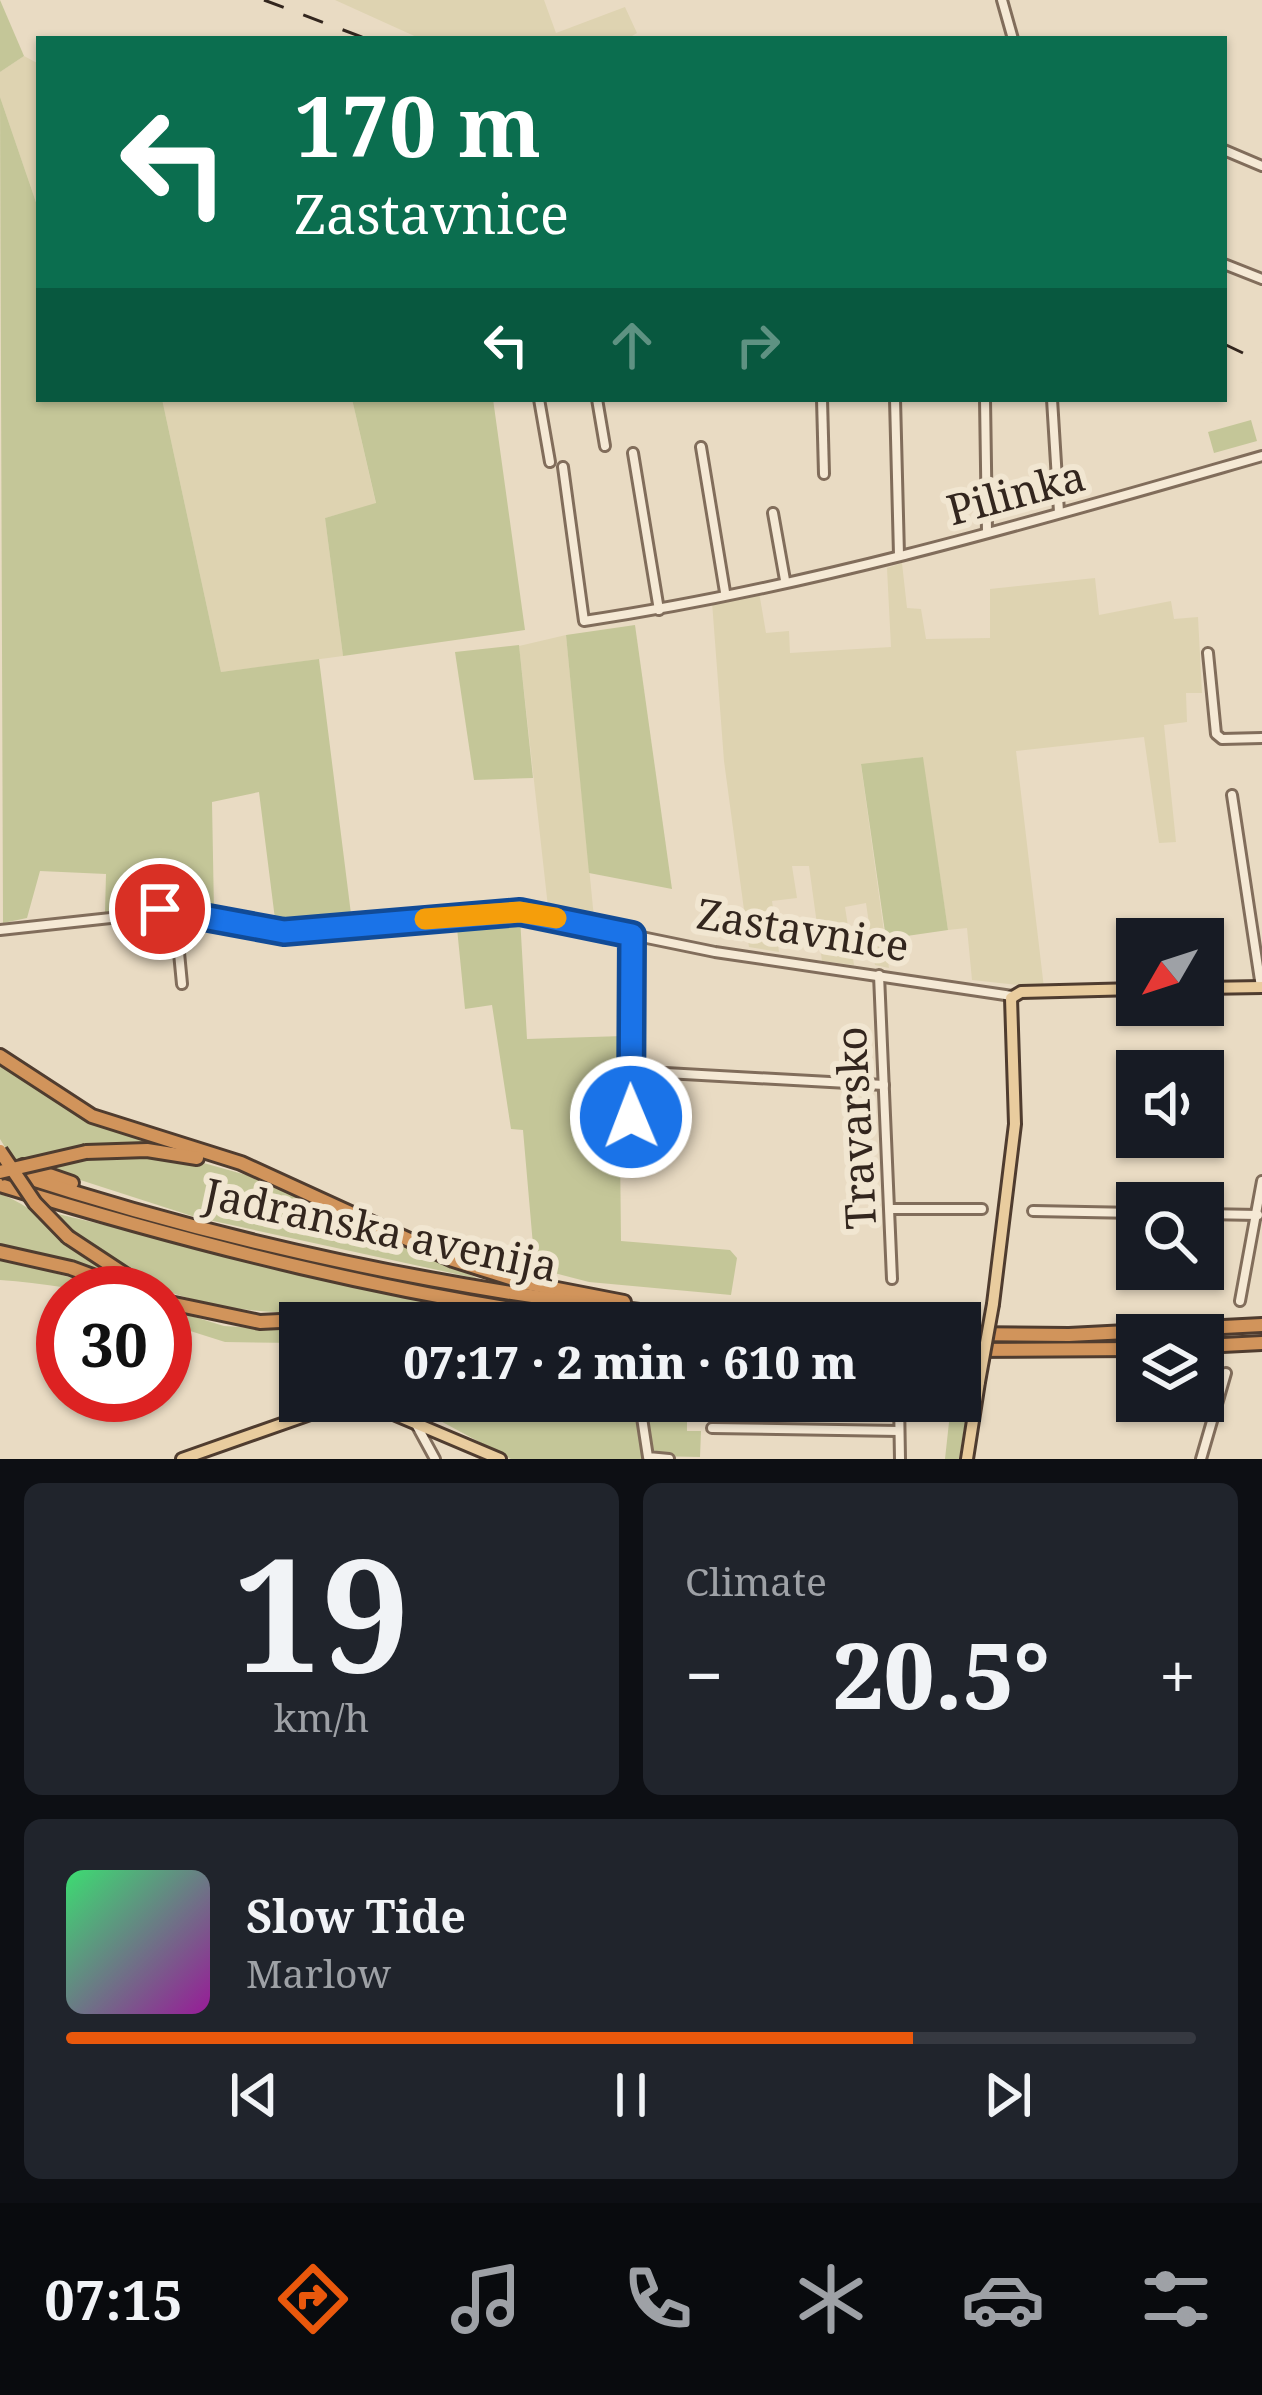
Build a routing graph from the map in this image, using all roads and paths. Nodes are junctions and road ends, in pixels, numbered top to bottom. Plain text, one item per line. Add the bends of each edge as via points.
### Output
1 (1002, 0) edge
2 (1012, 36) edge
3 (1227, 152) edge
4 (1262, 166) edge
5 (1227, 265) edge
6 (1262, 279) edge
7 (540, 402) edge
8 (597, 402) edge
9 (822, 402) edge
10 (895, 402) edge
11 (985, 402) edge
12 (1052, 402) edge
13 (604, 446) dead end
14 (700, 447) dead end
15 (634, 453) dead end
16 (1262, 455) edge
17 (550, 462) dead end
18 (563, 467) dead end
19 (824, 474) dead end
20 (1059, 512) junction
21 (773, 513) dead end
22 (987, 532) junction
23 (899, 555) junction
24 (785, 580) junction
25 (725, 592) junction
26 (659, 610) junction
27 (1208, 653) dead end
28 (1262, 738) edge
29 (1232, 795) dead end
30 (175, 911) junction
31 (0, 930) edge
32 (632, 935) junction
33 (879, 975) junction
34 (182, 984) dead end
35 (1262, 987) edge
36 (1224, 988) edge
37 (1116, 990) edge
38 (1012, 996) junction
39 (0, 1056) edge
40 (630, 1071) junction
41 (884, 1085) junction
42 (0, 1155) edge
43 (633, 1163) dead end
44 (0, 1171) edge
45 (256, 1171) junction
46 (1262, 1181) edge
47 (0, 1188) edge
48 (116, 1203) junction
49 (892, 1209) junction
50 (982, 1209) dead end
51 (1034, 1211) dead end
52 (1116, 1213) edge
53 (1224, 1214) edge
54 (1258, 1214) junction
55 (0, 1252) edge
56 (62, 1266) edge
57 (111, 1266) edge
58 (1262, 1272) edge
59 (1248, 1276) junction
60 (892, 1279) dead end
61 (1240, 1300) dead end
62 (486, 1302) edge
63 (570, 1302) edge
64 (625, 1302) edge
65 (192, 1309) edge
66 (279, 1321) edge
67 (1262, 1325) edge
68 (981, 1334) edge
69 (1262, 1342) edge
70 (1224, 1345) edge
71 (1116, 1349) edge
72 (981, 1350) edge
73 (1226, 1373) dead end
74 (290, 1422) edge
75 (415, 1422) edge
76 (418, 1422) edge
77 (643, 1422) edge
78 (899, 1422) edge
79 (712, 1428) dead end
80 (899, 1431) junction
81 (182, 1459) edge
82 (434, 1459) edge
83 (500, 1459) edge
84 (669, 1459) edge
85 (900, 1459) edge
86 (967, 1459) edge
87 (1201, 1459) edge

1 - 2 street
3 - 4 street
5 - 6 street
7 - 17 street
8 - 13 street
9 - 19 street
10 - 23 street
11 - 22 street
12 - 20 street
14 - 25 street
15 - 26 street
16 - 20 street, Pilinka
18 - 26 street, Pilinka via 584,621
20 - 22 street, Pilinka
21 - 24 street
22 - 23 street, Pilinka
23 - 24 street, Pilinka
24 - 25 street, Pilinka
25 - 26 street, Pilinka
27 - 28 street via 1216,734
29 - 35 street
30 - 31 street, Zastavnice
30 - 32 street, Zastavnice via 284,932 520,912
30 - 34 street
32 - 33 street, Zastavnice
32 - 40 street
33 - 38 street, Zastavnice
33 - 41 street, Travarsko
35 - 36 main road
37 - 38 main road, Zastavnice
38 - 86 main road, bridge via 1011,1189
39 - 45 highway via 92,1116
40 - 41 street
40 - 43 street
41 - 49 street, Travarsko
42 - 48 highway
42 - 57 highway, bridge via 68,1238
44 - 45 highway, bridge via 86,1152 147,1150
44 - 48 highway, Jadranska avenija
45 - 64 highway via 453,1260
46 - 54 street
47 - 62 highway, Jadranska avenija via 346,1278
48 - 63 highway, Jadranska avenija via 354,1264
49 - 50 street
49 - 60 street, Travarsko
51 - 52 street
53 - 54 street
54 - 59 street
55 - 56 highway
58 - 59 street
59 - 61 street
65 - 66 highway
67 - 68 highway
69 - 70 highway
71 - 72 highway
73 - 87 street
74 - 81 main road
75 - 82 street
76 - 83 main road
77 - 84 street via 648,1457
78 - 80 street
79 - 80 street
80 - 85 street

